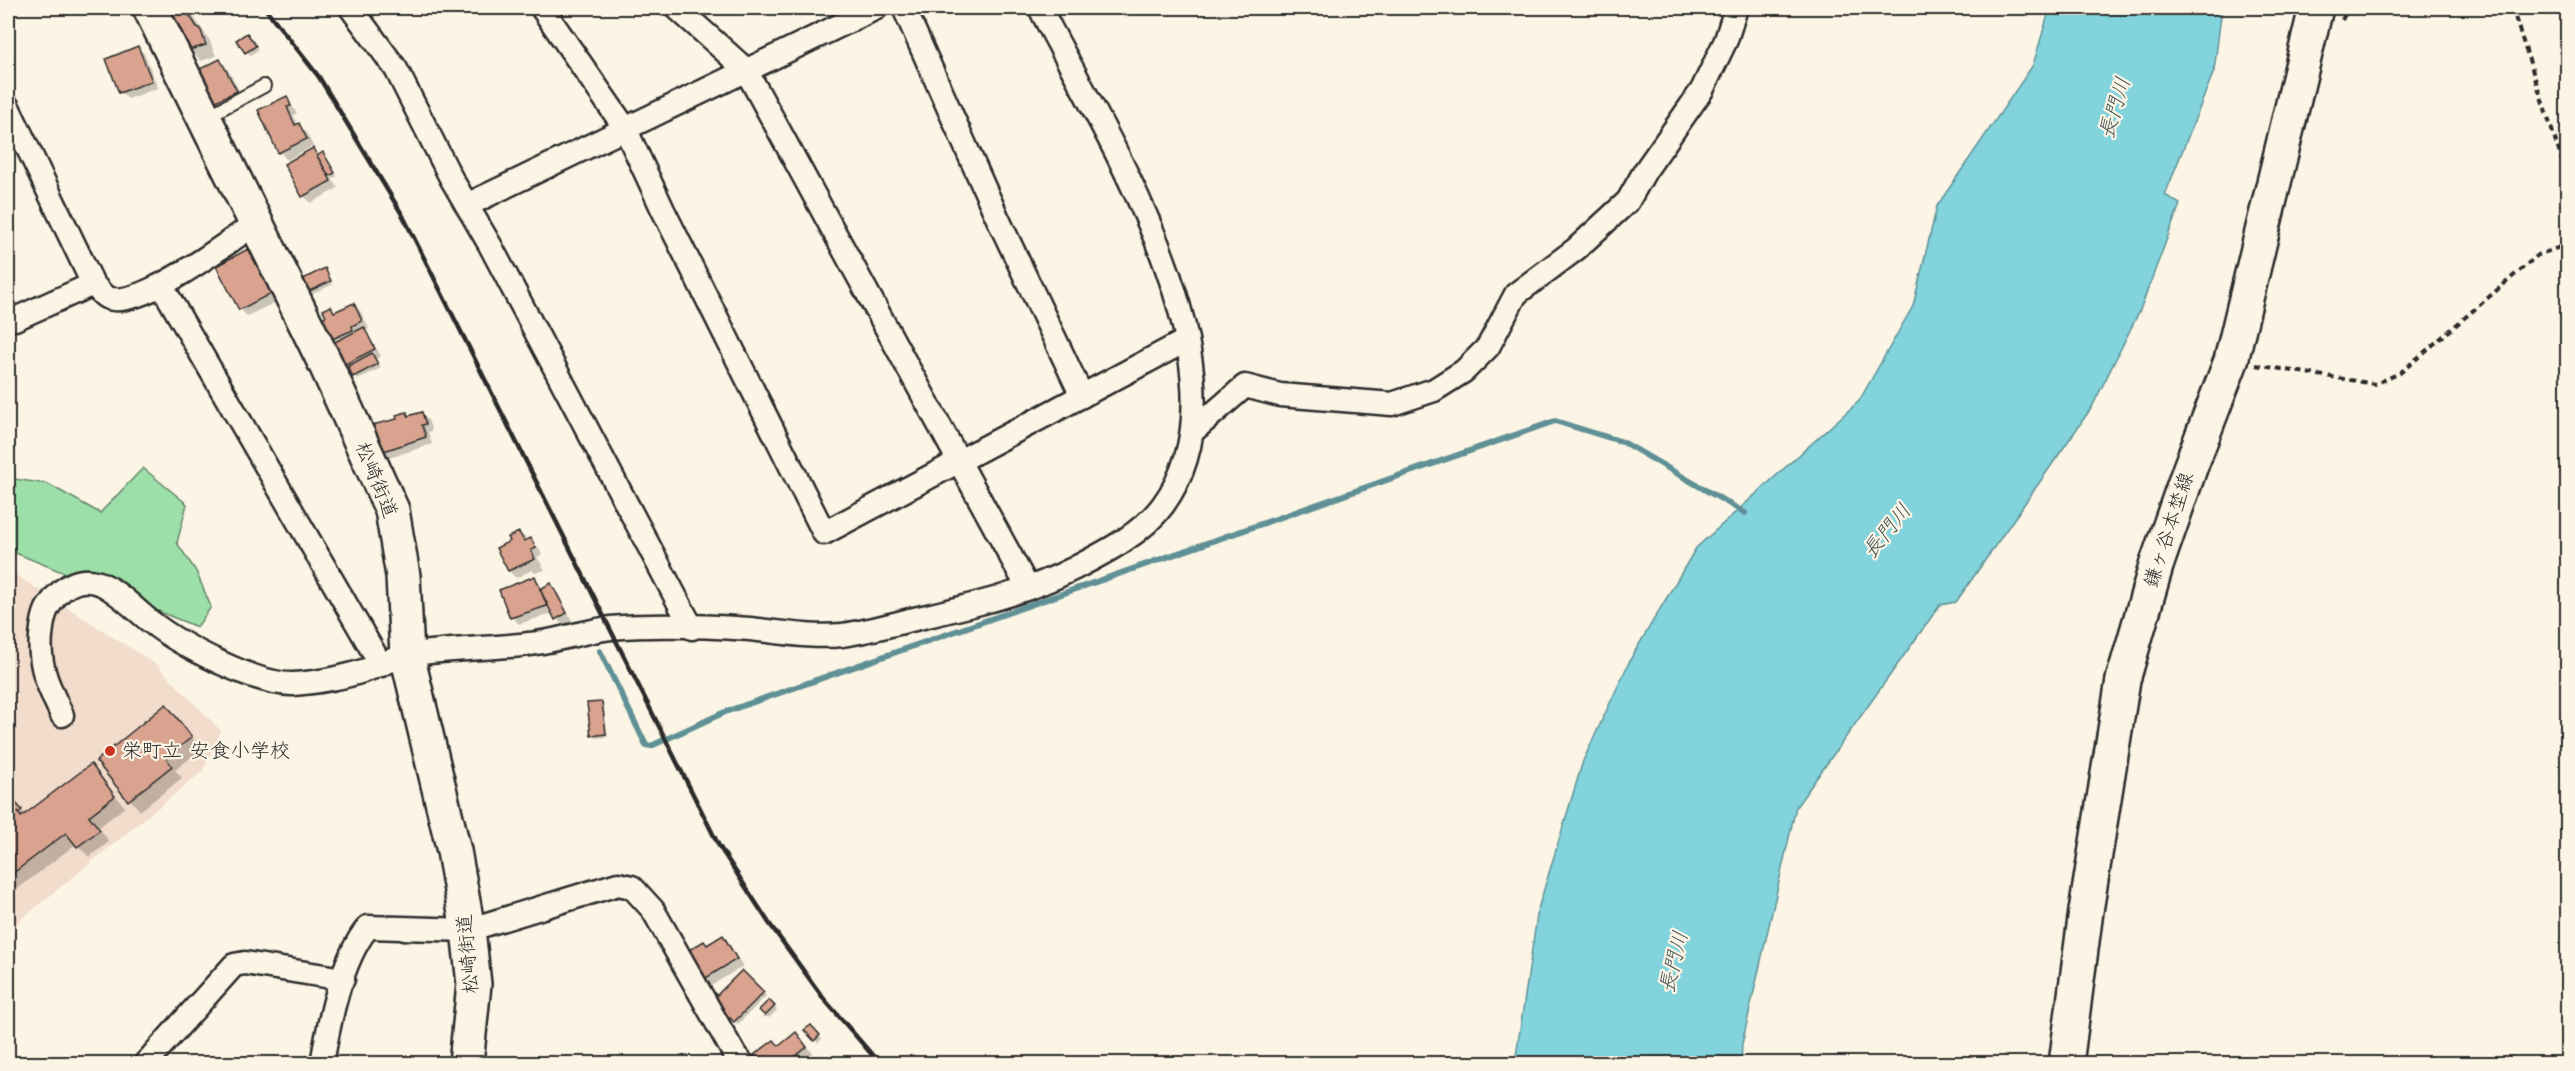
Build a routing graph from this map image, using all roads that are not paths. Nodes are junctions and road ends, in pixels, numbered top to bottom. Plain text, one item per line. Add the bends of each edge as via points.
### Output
1 (150, 8) edge
2 (351, 8) edge
3 (542, 8) edge
4 (678, 8) edge
5 (876, 8) edge
6 (904, 8) edge
7 (1040, 8) edge
8 (1736, 8) edge
9 (2316, 8) edge
10 (746, 70) junction
11 (264, 86) dead end
12 (8, 107) edge
13 (204, 118) junction
14 (626, 128) junction
15 (467, 205) junction
16 (256, 224) junction
17 (93, 284) junction
18 (162, 286) junction
19 (8, 319) edge
20 (1187, 340) junction
21 (1082, 396) junction
22 (1192, 432) junction
23 (958, 462) junction
24 (1028, 588) junction
25 (692, 628) junction
26 (394, 660) junction
27 (62, 715) dead end
28 (468, 930) junction
29 (344, 979) junction
30 (146, 1064) edge
31 (322, 1064) edge
32 (466, 1064) edge
33 (743, 1064) edge
34 (2066, 1064) edge

1 - 13 main road, 松崎街道
2 - 15 street via 396,69
3 - 14 street
4 - 10 street
5 - 10 street
6 - 21 street
7 - 20 street via 1147,217 1175,292
8 - 22 street via 1726,40 1702,90 1628,201 1576,249 1516,294 1488,347 1464,371 1434,390 1392,404 1280,395 1245,386
9 - 34 main road, 鎌ヶ谷本埜線 via 2231,361 2156,566 2123,680
10 - 14 street
10 - 23 street
11 - 13 lane
12 - 17 street
13 - 16 main road, 松崎街道
14 - 15 street
14 - 23 street via 824,533
15 - 25 street
16 - 18 street
16 - 26 main road, 松崎街道 via 392,510 403,576
17 - 18 street via 106,297 122,300
17 - 19 street via 15,320
18 - 26 street
20 - 21 street
20 - 22 street via 1196,406
21 - 23 street
22 - 24 street via 1179,477 1162,508 1093,559
23 - 24 street
24 - 25 street via 867,631 838,635
25 - 26 street via 610,628 533,644
26 - 27 street via 360,672 294,684 271,682 197,651 158,627 102,583 80,581 61,589 44,614 40,651 43,676
26 - 28 main road, 松崎街道 via 454,851
28 - 29 street via 368,927 357,940
28 - 32 main road, 松崎街道 via 474,984
28 - 33 street via 618,884 632,887 653,910
29 - 30 street via 245,963 234,965
29 - 31 street via 330,1017

